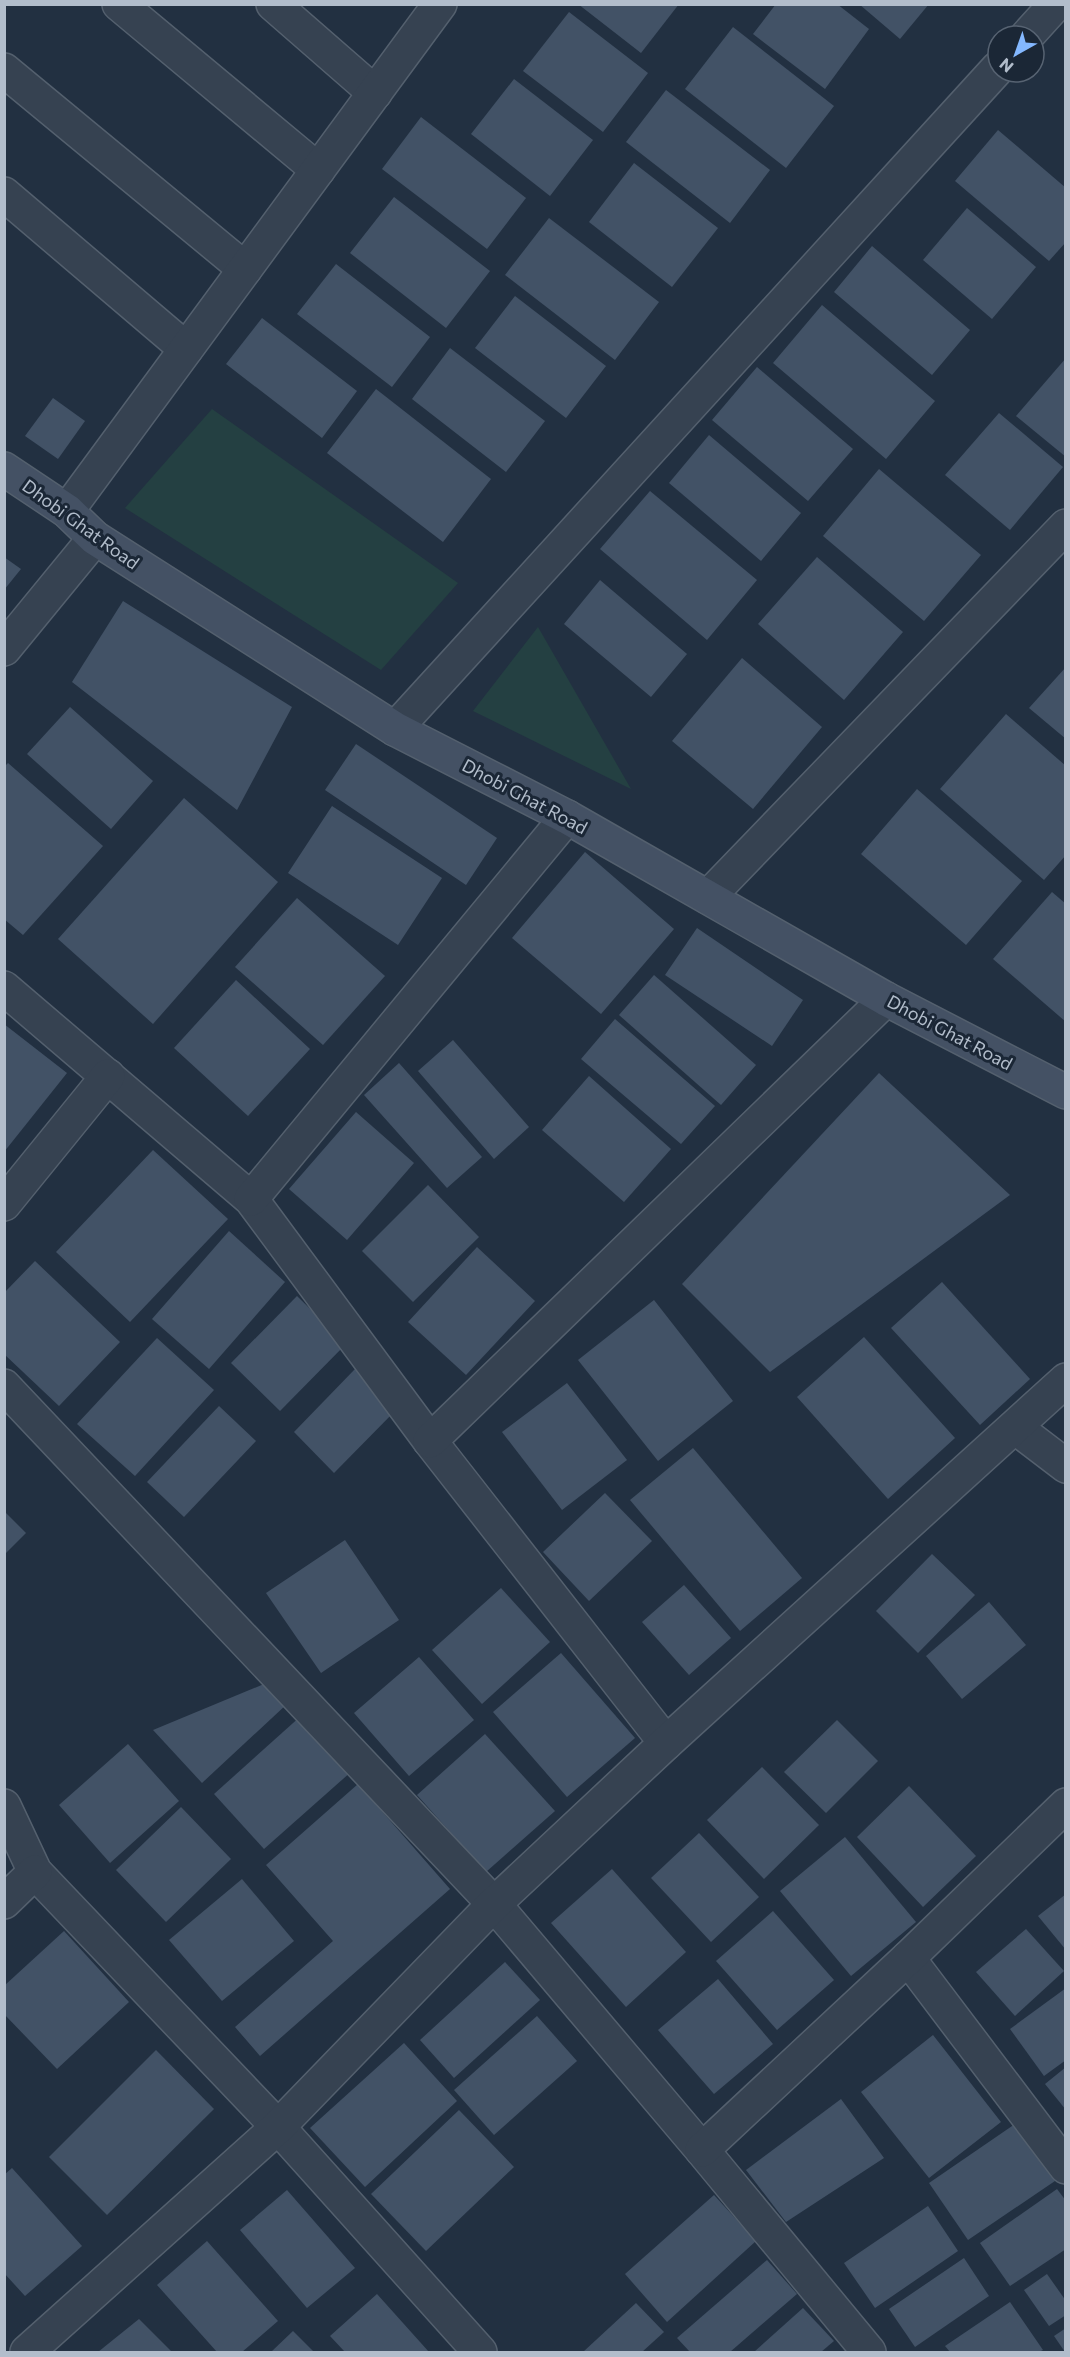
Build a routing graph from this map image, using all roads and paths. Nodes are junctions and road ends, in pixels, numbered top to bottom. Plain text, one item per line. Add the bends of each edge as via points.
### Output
1 (119, 4) edge
2 (273, 4) edge
3 (441, 4) edge
4 (1056, 4) edge
5 (1038, 24) edge
6 (4, 70) edge
7 (986, 81) edge
8 (375, 93) junction
9 (318, 170) junction
10 (4, 194) edge
11 (245, 269) junction
12 (186, 349) junction
13 (4, 469) edge
14 (67, 511) junction
15 (1065, 526) edge
16 (94, 538) junction
17 (4, 650) edge
18 (395, 729) junction
19 (567, 817) junction
20 (708, 897) junction
21 (4, 988) edge
22 (886, 999) junction
23 (108, 1077) junction
24 (1065, 1092) edge
25 (251, 1199) junction
26 (4, 1204) edge
27 (1065, 1380) edge
28 (4, 1386) edge
29 (1015, 1427) junction
30 (430, 1441) junction
31 (1065, 1466) edge
32 (666, 1743) junction
33 (1065, 1805) edge
34 (4, 1806) edge
35 (35, 1872) junction
36 (4, 1902) edge
37 (494, 1904) junction
38 (908, 1958) junction
39 (278, 2127) junction
40 (702, 2150) junction
41 (1065, 2167) edge
42 (27, 2352) edge
43 (478, 2352) edge
44 (869, 2352) edge

1 - 9 street
2 - 8 street
3 - 8 street
4 - 5 street
6 - 11 street
7 - 18 street
8 - 9 street
9 - 11 street
10 - 12 street
11 - 12 street
12 - 14 street
13 - 14 main road, Dhobi Ghat Road
14 - 16 main road, Dhobi Ghat Road
15 - 20 street
16 - 17 street
16 - 18 main road, Dhobi Ghat Road
18 - 19 main road, Dhobi Ghat Road
19 - 20 main road, Dhobi Ghat Road
19 - 25 street
20 - 22 main road, Dhobi Ghat Road
21 - 23 street
22 - 24 main road, Dhobi Ghat Road
22 - 30 street
23 - 25 street
23 - 26 street
25 - 30 street
27 - 29 street
28 - 37 street
29 - 31 street
29 - 32 street
30 - 32 street
32 - 37 street
33 - 38 street
34 - 35 street
35 - 36 street
35 - 39 street
37 - 39 street
37 - 40 street
38 - 40 street
38 - 41 street
39 - 42 street
39 - 43 street
40 - 44 street

